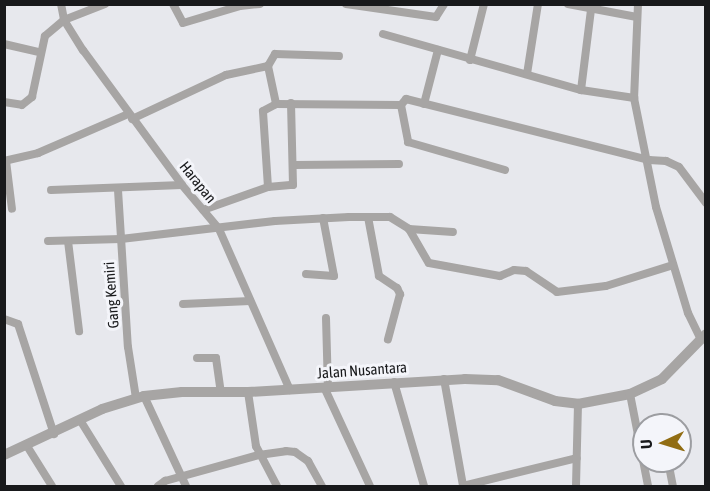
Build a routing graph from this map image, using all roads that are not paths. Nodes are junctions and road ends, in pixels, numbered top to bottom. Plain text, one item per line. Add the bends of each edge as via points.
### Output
1 (61, 4) edge
2 (105, 4) edge
3 (173, 4) edge
4 (260, 4) edge
5 (345, 4) edge
6 (444, 4) edge
7 (484, 4) edge
8 (538, 4) edge
9 (568, 4) edge
10 (638, 4) edge
11 (255, 5) edge
12 (591, 10) junction
13 (637, 17) junction
14 (64, 20) junction
15 (383, 34) dead end
16 (4, 44) edge
17 (438, 50) junction
18 (38, 52) junction
19 (339, 56) dead end
20 (470, 60) junction
21 (268, 66) junction
22 (527, 74) junction
23 (581, 90) junction
24 (634, 98) junction
25 (4, 102) edge
26 (291, 103) junction
27 (276, 104) junction
28 (424, 104) junction
29 (401, 105) junction
30 (130, 116) junction
31 (650, 160) junction
32 (5, 161) edge
33 (399, 164) dead end
34 (294, 165) junction
35 (506, 170) dead end
36 (182, 185) junction
37 (268, 187) junction
38 (51, 190) dead end
39 (118, 190) junction
40 (705, 203) edge
41 (12, 209) dead end
42 (203, 210) junction
43 (368, 217) junction
44 (323, 218) junction
45 (219, 229) junction
46 (409, 229) junction
47 (453, 232) dead end
48 (121, 239) junction
49 (68, 241) junction
50 (48, 242) dead end
51 (673, 265) junction
52 (306, 274) dead end
53 (250, 301) junction
54 (183, 304) dead end
55 (326, 318) dead end
56 (4, 319) edge
57 (79, 331) dead end
58 (703, 337) edge
59 (388, 339) dead end
60 (197, 358) dead end
61 (444, 379) junction
62 (394, 382) junction
63 (326, 388) junction
64 (290, 390) junction
65 (221, 392) junction
66 (249, 393) junction
67 (630, 394) junction
68 (140, 397) junction
69 (578, 404) junction
70 (80, 420) junction
71 (54, 434) junction
72 (27, 446) junction
73 (259, 454) junction
74 (4, 455) edge
75 (577, 458) junction
76 (180, 477) junction
77 (52, 486) edge
78 (121, 486) edge
79 (158, 486) edge
80 (186, 486) edge
81 (277, 486) edge
82 (322, 486) edge
83 (370, 486) edge
84 (424, 486) edge
85 (463, 486) edge
86 (576, 486) edge
87 (648, 486) edge

1 - 14 street, Harapan
2 - 14 street
3 - 11 street via 183,23
4 - 11 street
5 - 6 street via 435,16
7 - 20 street
8 - 22 street
9 - 12 street
10 - 13 street
12 - 13 street
12 - 23 street
13 - 24 street
14 - 18 street via 45,36
14 - 30 street, Harapan
15 - 17 street
16 - 18 street
17 - 20 street
17 - 28 street
18 - 25 street via 32,97 22,105
19 - 21 street via 275,54
20 - 22 street
21 - 27 street
21 - 30 street via 226,75
22 - 23 street
23 - 24 street
24 - 31 street
26 - 27 street
26 - 29 street
26 - 34 street
27 - 37 street via 263,111
28 - 29 street via 406,99
28 - 31 street
29 - 35 street via 408,142
30 - 32 street via 38,153
30 - 36 street, Harapan
31 - 40 street via 679,167
31 - 51 street via 657,207
32 - 41 street
33 - 34 street
34 - 37 street via 291,187
36 - 39 street
36 - 42 street, Harapan
37 - 42 street
38 - 39 street
39 - 48 street, Gang Kemiri
42 - 45 street, Harapan
43 - 44 street
43 - 46 street via 390,217
43 - 59 street via 379,276 400,294
44 - 45 street
44 - 52 street via 334,276
45 - 48 street
45 - 53 street, Harapan
46 - 47 street
46 - 51 street via 429,263 500,276 514,270 526,271 556,292 606,286
48 - 49 street
48 - 68 street, Gang Kemiri
49 - 50 street
49 - 57 street
51 - 58 street
53 - 54 street
53 - 64 street, Harapan
55 - 63 street
56 - 71 street via 18,324
58 - 67 street, Jalan Nusantara via 662,379
60 - 65 street via 216,358
61 - 62 street, Jalan Nusantara
61 - 69 street, Jalan Nusantara via 498,380 555,401
61 - 85 street
62 - 63 street, Jalan Nusantara
62 - 84 street
63 - 64 street, Jalan Nusantara
63 - 83 street
64 - 66 street, Jalan Nusantara
65 - 66 street, Jalan Nusantara
65 - 68 street, Jalan Nusantara
66 - 73 street
67 - 69 street, Jalan Nusantara
67 - 87 street
68 - 70 street, Jalan Nusantara
68 - 76 street, Gang Kemiri
69 - 75 street
70 - 71 street, Jalan Nusantara
70 - 78 street
71 - 72 street, Jalan Nusantara
72 - 74 street, Jalan Nusantara
72 - 77 street
73 - 76 street
73 - 81 street
73 - 82 street via 302,455
75 - 85 street
75 - 86 street
76 - 79 street
76 - 80 street, Gang Kemiri

